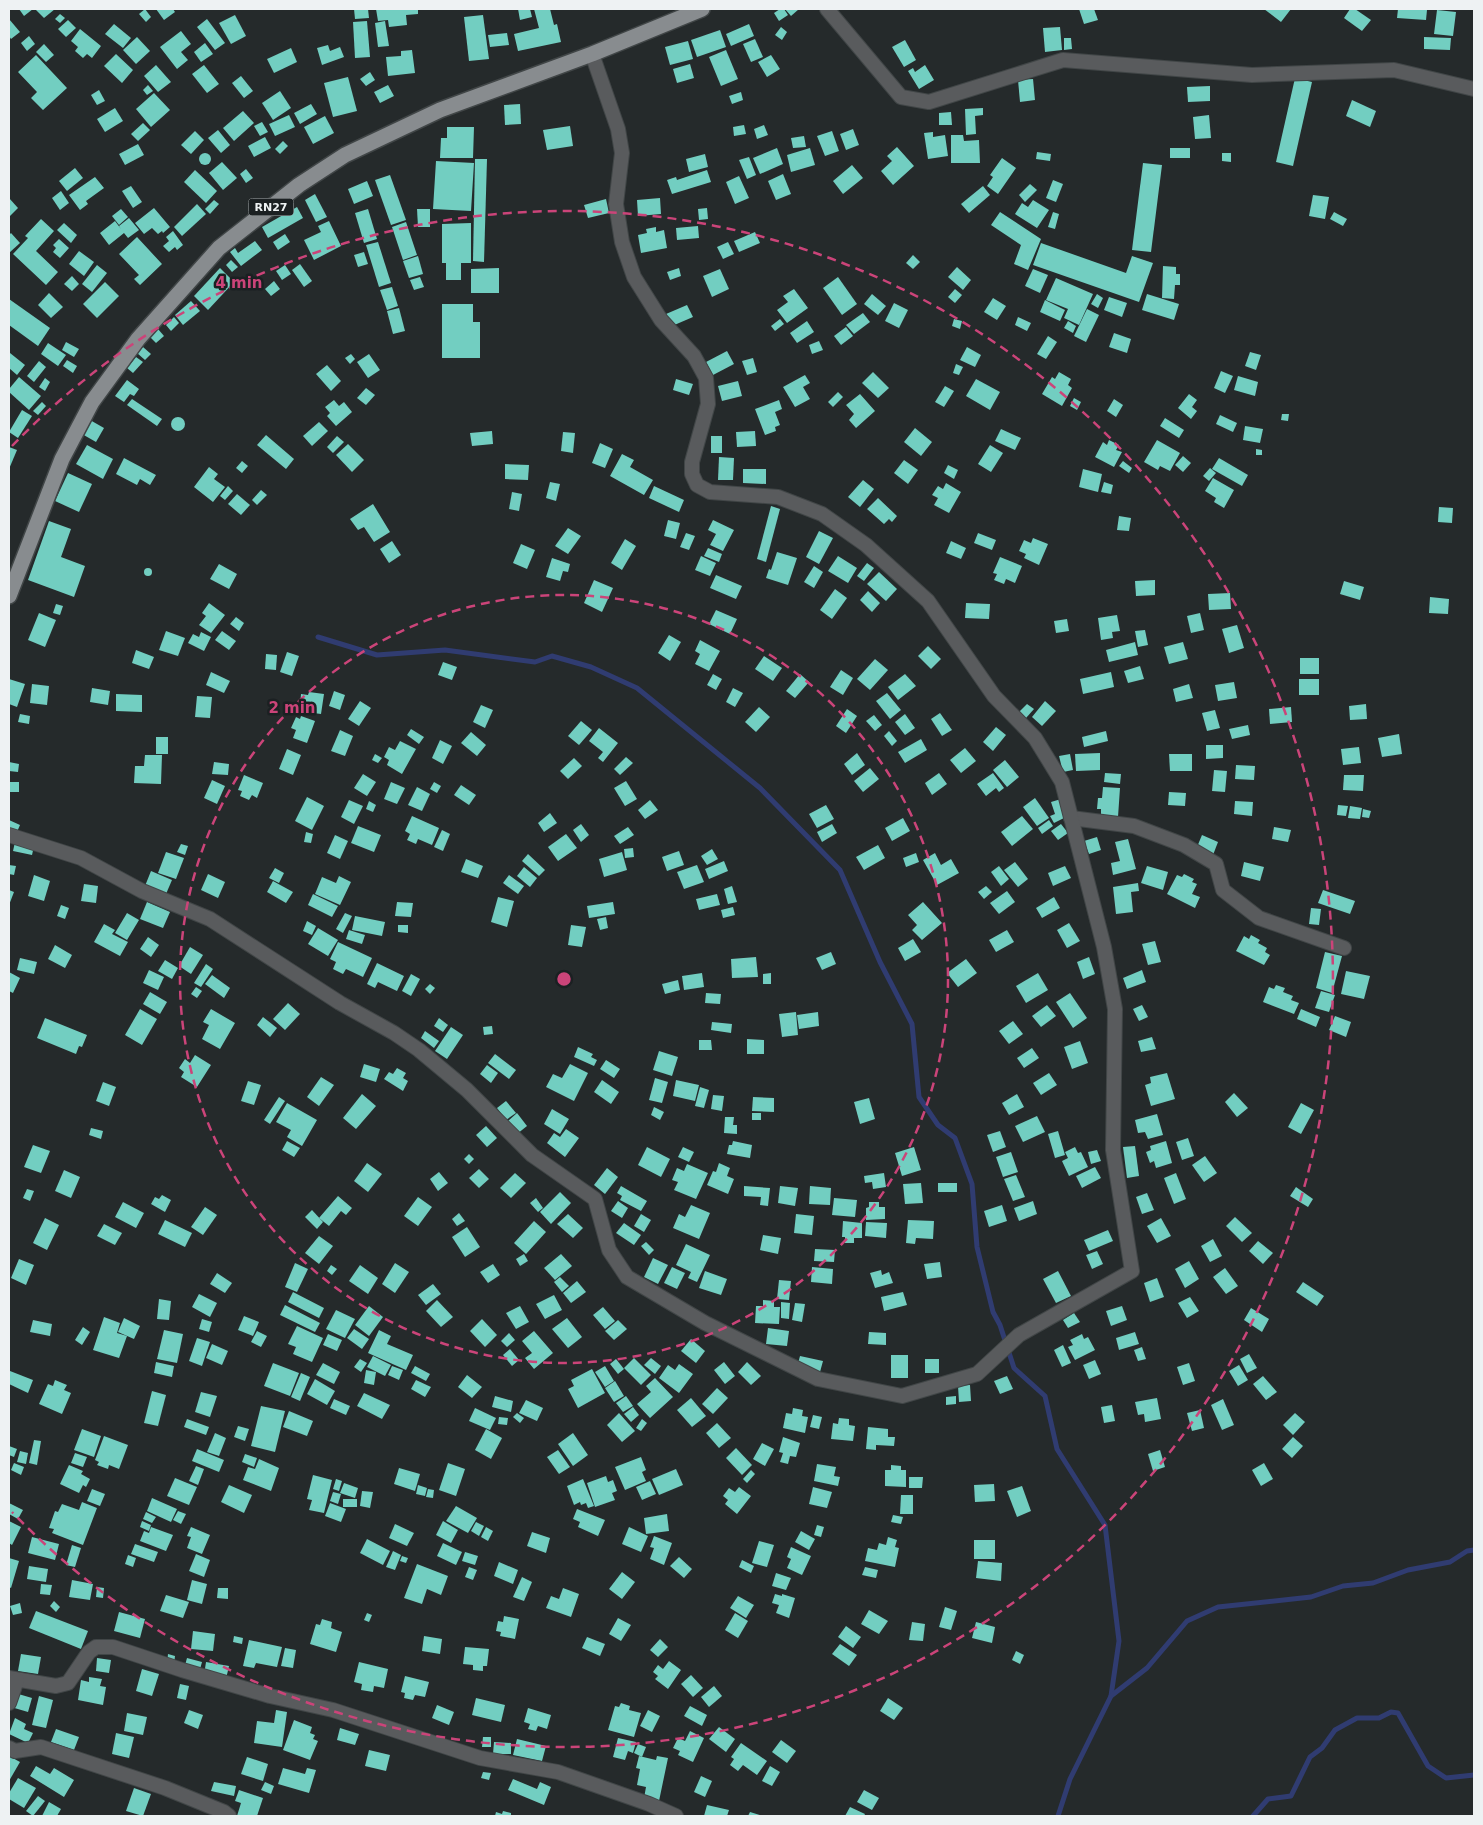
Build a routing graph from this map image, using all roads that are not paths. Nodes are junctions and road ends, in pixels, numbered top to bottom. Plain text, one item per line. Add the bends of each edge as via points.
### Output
1 (702, 9) edge
2 (828, 9) edge
3 (592, 54) junction
4 (1474, 89) edge
5 (9, 596) edge
6 (1071, 818) junction
7 (9, 835) edge
8 (1344, 948) dead end
9 (13, 1679) edge
10 (9, 1703) edge
11 (9, 1748) edge
12 (230, 1816) edge
13 (676, 1816) edge

1 - 3 main road, RN27
2 - 4 street via 902,97 929,102 1063,60 1252,75 1394,70
3 - 5 main road, RN27 via 440,110 345,155 299,185 219,248 138,339 92,402 62,459
3 - 6 street via 618,129 622,153 616,204 622,242 634,277 661,320 694,356 706,378 708,404 692,462 692,474 697,485 710,492 778,497 822,514 866,545 928,601 994,696 1035,738 1062,782
6 - 7 street via 1104,947 1115,1009 1113,1150 1132,1270 1020,1335 977,1374 902,1396 818,1379 705,1322 627,1277 609,1250 595,1200 532,1155 467,1090 394,1032 340,1003 210,919 142,891 81,858
6 - 8 street via 1134,826 1184,846 1216,864 1224,890 1259,918
9 - 10 street
9 - 13 street via 56,1686 68,1683 96,1646 113,1646 270,1696 333,1710 480,1758 558,1772
11 - 12 street via 41,1747 164,1788

